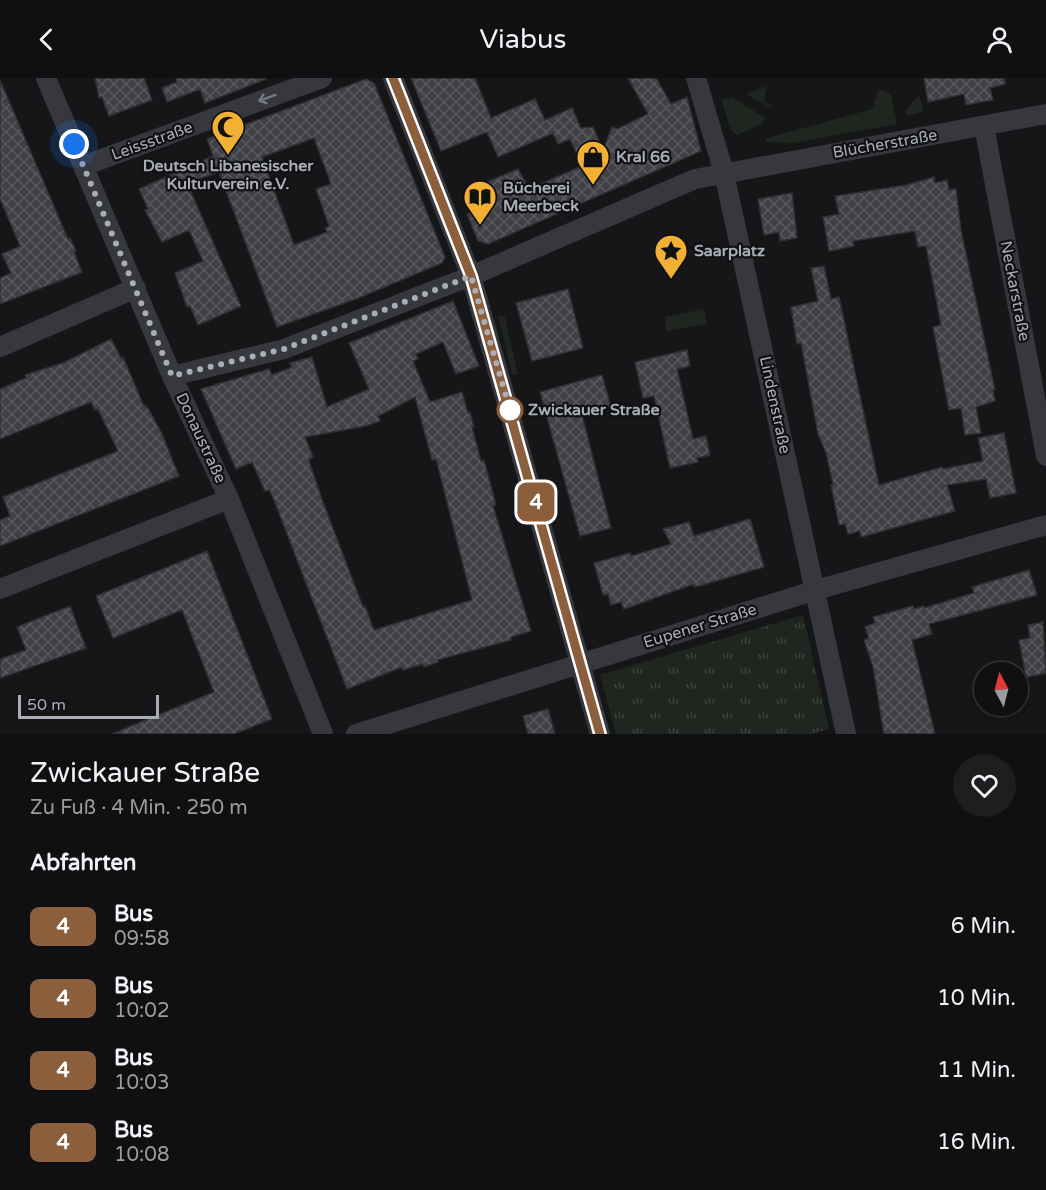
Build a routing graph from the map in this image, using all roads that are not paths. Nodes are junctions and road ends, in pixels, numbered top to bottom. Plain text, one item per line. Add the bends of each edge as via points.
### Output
1 (46, 78) edge
2 (322, 78) edge
3 (393, 78) edge
4 (696, 78) edge
5 (1046, 114) edge
6 (984, 126) junction
7 (82, 166) junction
8 (724, 172) junction
9 (471, 276) junction
10 (135, 288) junction
11 (0, 347) edge
12 (172, 376) junction
13 (1046, 456) edge
14 (229, 499) junction
15 (1046, 525) edge
16 (0, 589) edge
17 (816, 590) junction
18 (581, 663) junction
19 (322, 734) edge
20 (356, 734) edge
21 (600, 734) edge
22 (846, 734) edge

1 - 7 street, Donaustraße
2 -> 7 street, Leissstraße
3 - 9 street
4 - 8 street, Lindenstraße
5 - 6 street, Blücherstraße
6 - 8 street, Blücherstraße
6 - 13 street, Neckarstraße
7 - 10 street, Donaustraße
8 - 9 street via 695,179
8 - 17 street, Lindenstraße
9 - 12 street via 284,349
9 - 18 street
10 - 11 street
10 - 12 street, Donaustraße
12 - 14 street, Donaustraße
14 - 16 street
14 - 19 street, Donaustraße
15 - 17 street, Eupener Straße
17 - 18 street, Eupener Straße
17 - 22 street, Lindenstraße
18 - 20 street, Eupener Straße
18 - 21 street

